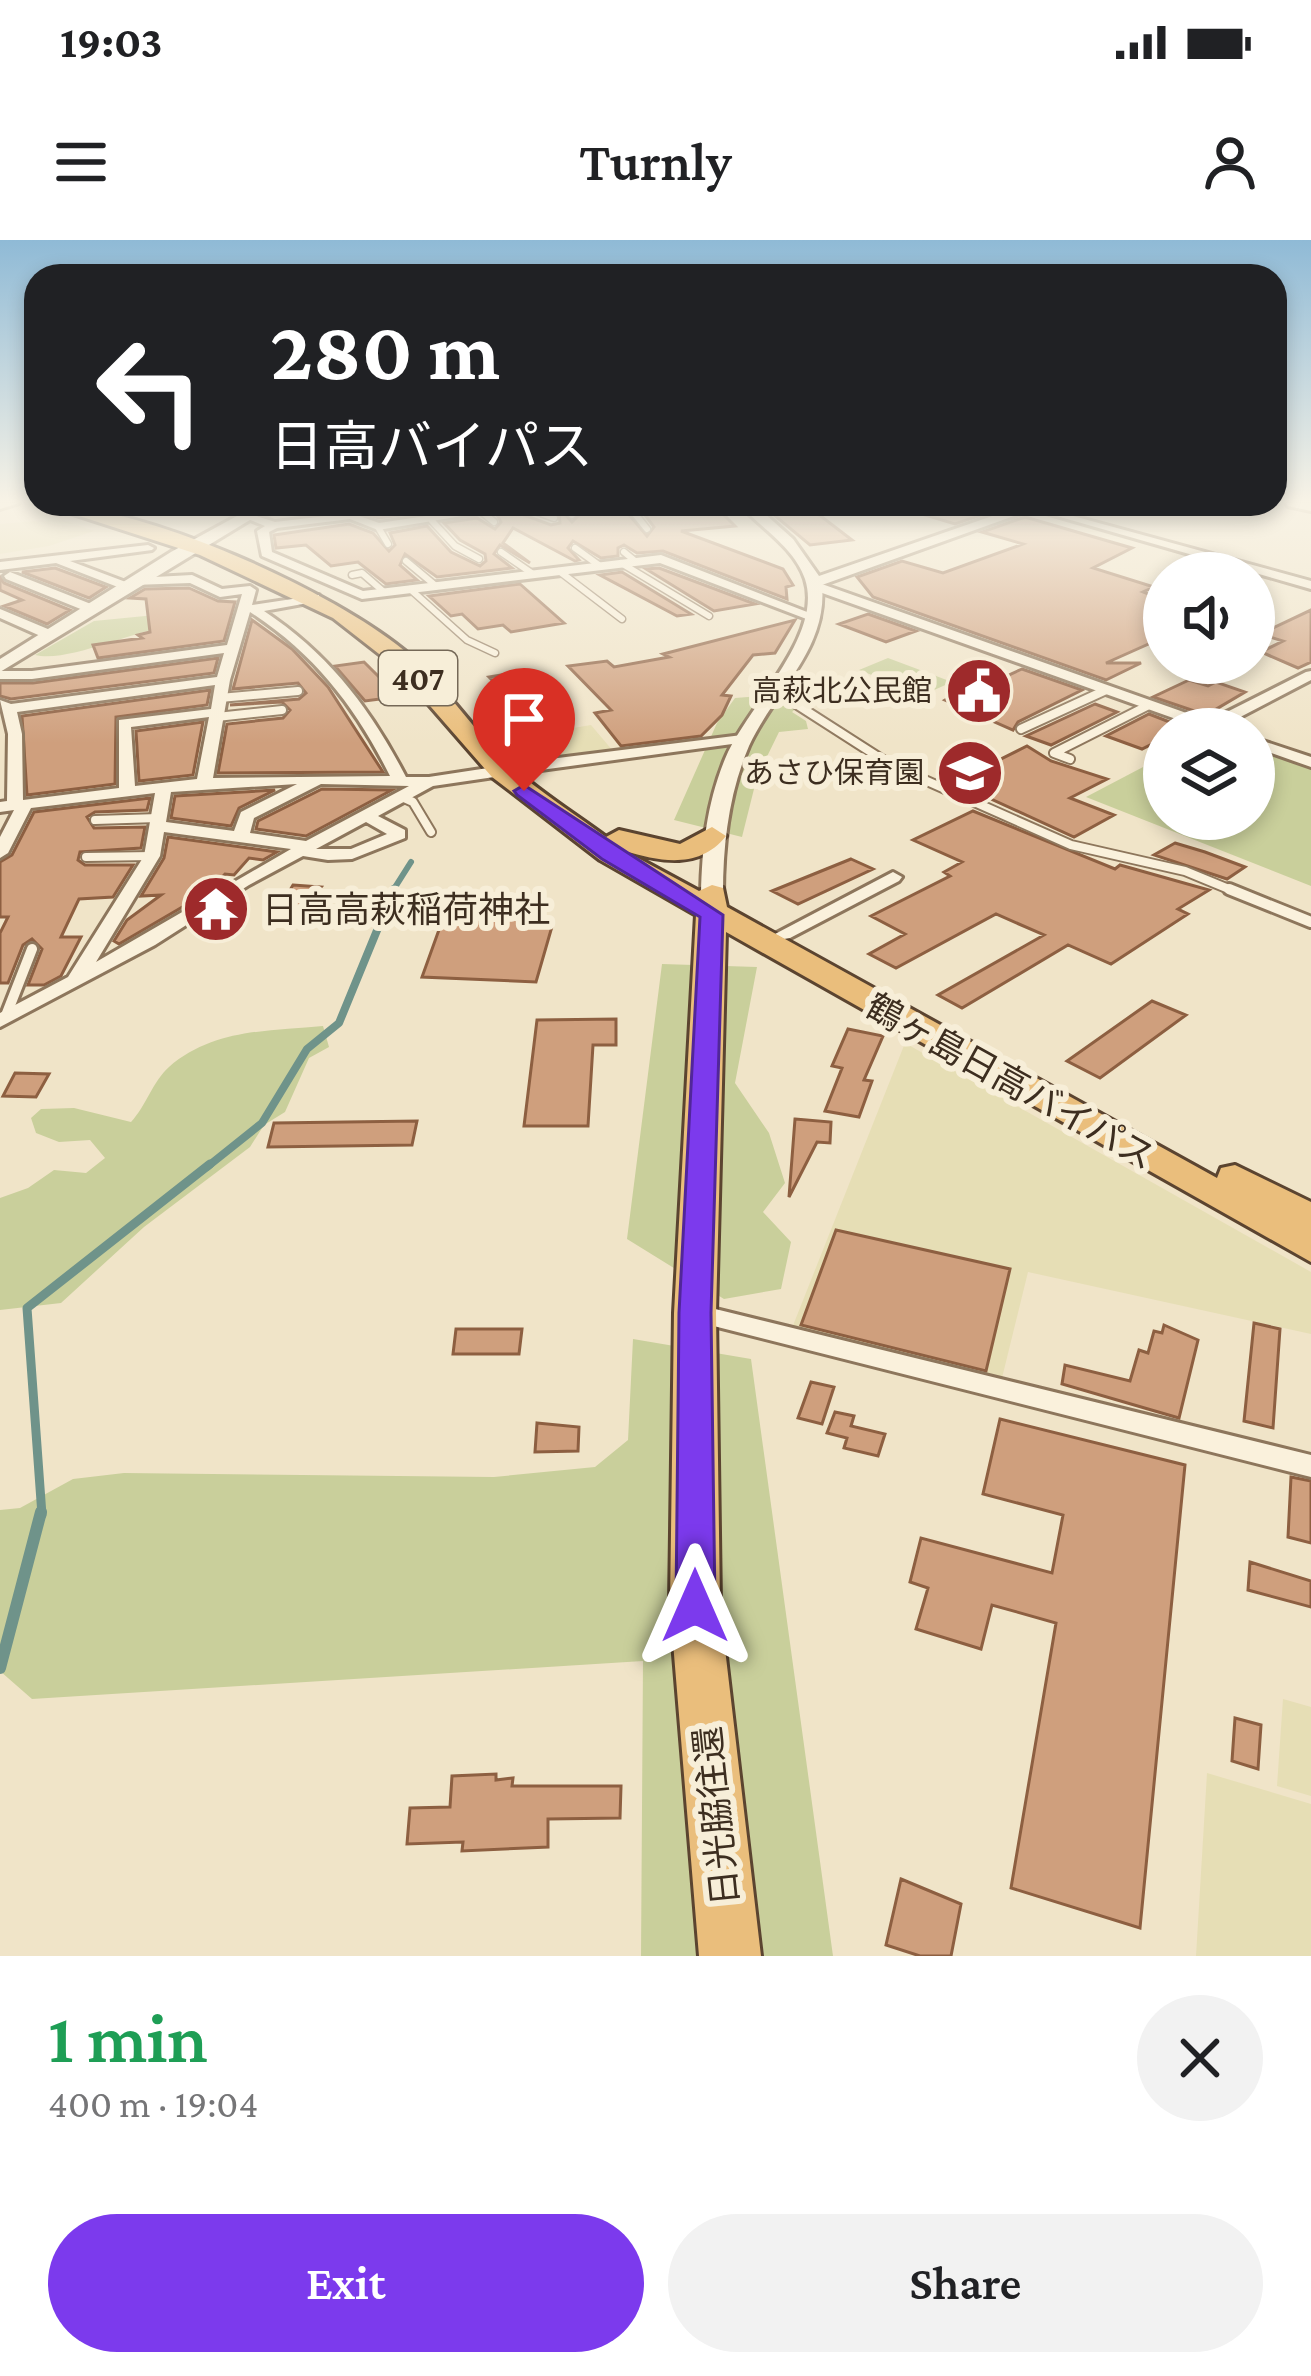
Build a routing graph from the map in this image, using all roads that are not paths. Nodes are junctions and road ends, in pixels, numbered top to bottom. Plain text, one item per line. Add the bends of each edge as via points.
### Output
1 (28, 583) edge
2 (129, 583) edge
3 (143, 583) edge
4 (200, 583) edge
5 (282, 583) edge
6 (309, 583) edge
7 (328, 583) edge
8 (374, 583) edge
9 (432, 583) edge
10 (460, 583) edge
11 (575, 583) edge
12 (661, 583) edge
13 (726, 583) edge
14 (820, 583) edge
15 (132, 584) junction
16 (815, 585) junction
17 (436, 586) junction
18 (410, 589) junction
19 (384, 592) junction
20 (315, 598) junction
21 (250, 608) junction
22 (92, 609) junction
23 (0, 613) edge
24 (709, 616) dead end
25 (814, 616) junction
26 (622, 619) dead end
27 (50, 635) junction
28 (232, 648) junction
29 (496, 653) dead end
30 (2, 665) edge
31 (224, 680) junction
32 (1306, 681) edge
33 (774, 690) junction
34 (1106, 690) junction
35 (298, 691) dead end
36 (1149, 705) junction
37 (4, 706) edge
38 (1157, 708) edge
39 (1253, 708) edge
40 (218, 709) junction
41 (282, 710) dead end
42 (1021, 729) dead end
43 (742, 739) junction
44 (1275, 749) edge
45 (1070, 759) dead end
46 (1311, 762) edge
47 (513, 769) junction
48 (320, 779) junction
49 (204, 782) junction
50 (164, 787) junction
51 (401, 789) junction
52 (128, 791) junction
53 (13, 806) edge
54 (367, 816) junction
55 (94, 820) dead end
56 (158, 822) junction
57 (431, 832) dead end
58 (241, 835) junction
59 (712, 836) junction
60 (620, 839) junction
61 (306, 848) junction
62 (0, 854) edge
63 (152, 856) junction
64 (86, 857) dead end
65 (893, 877) dead end
66 (712, 904) junction
67 (1311, 922) edge
68 (782, 943) junction
69 (32, 949) dead end
70 (711, 974) junction
71 (74, 982) junction
72 (2, 1020) edge
73 (1311, 1219) edge
74 (1311, 1248) edge
75 (695, 1313) junction
76 (1311, 1466) edge
77 (730, 1956) edge

1 - 22 street
2 - 15 street
3 - 15 street
4 - 21 street via 220,593 250,590
5 - 20 highway, 407
6 - 47 highway, 407 via 419,655
7 - 19 street via 351,594
8 - 19 lane
9 - 17 lane
10 - 17 street
11 - 26 lane
12 - 24 lane
13 - 25 street
14 - 16 street
15 - 22 street
16 - 25 street, 日光脇往還
16 - 34 street
17 - 18 street
18 - 19 street
18 - 29 lane via 467,640
20 - 21 street
20 - 47 highway, 407 via 384,643
21 - 28 street
21 - 51 street via 285,629 353,693
22 - 27 street
23 - 27 street
25 - 33 street, 日光脇往還
27 - 30 street
28 - 30 street via 32,675
28 - 31 street
31 - 37 street
31 - 40 street
32 - 39 street
33 - 43 street, 日光脇往還
33 - 67 lane via 891,765 1071,845 1185,871
34 - 36 street
34 - 42 lane
35 - 40 lane
36 - 38 street
36 - 45 lane via 1054,753
37 - 53 street via 15,734
40 - 41 lane
40 - 49 street
40 - 52 street via 124,723
43 - 47 street
43 - 59 street, 日光脇往還
44 - 46 street
47 - 51 street
47 - 60 highway, 407
47 - 66 highway, 407 via 610,854
48 - 49 street
48 - 51 street
48 - 58 street via 247,815
49 - 50 street
50 - 52 street
50 - 56 street
51 - 54 street
51 - 57 lane
52 - 53 street
53 - 62 street
54 - 61 street
54 - 61 street via 399,834 330,859
55 - 56 lane
56 - 58 street
56 - 63 street
58 - 61 street
59 - 60 highway via 675,854
59 - 66 street, 日光脇往還
60 - 66 highway, 407
61 - 71 street
63 - 64 lane
63 - 71 street
65 - 68 street
66 - 68 highway, 鶴ヶ島日高バイパス / 407
66 - 70 highway, 日光脇往還
68 - 70 highway via 735,953
68 - 73 highway, 鶴ヶ島日高バイパス / 407
68 - 74 highway, 鶴ヶ島日高バイパス / 407
69 - 72 lane
70 - 75 highway, 日光脇往還
71 - 72 street
75 - 76 street
75 - 77 highway, 日光脇往還 via 695,1606

